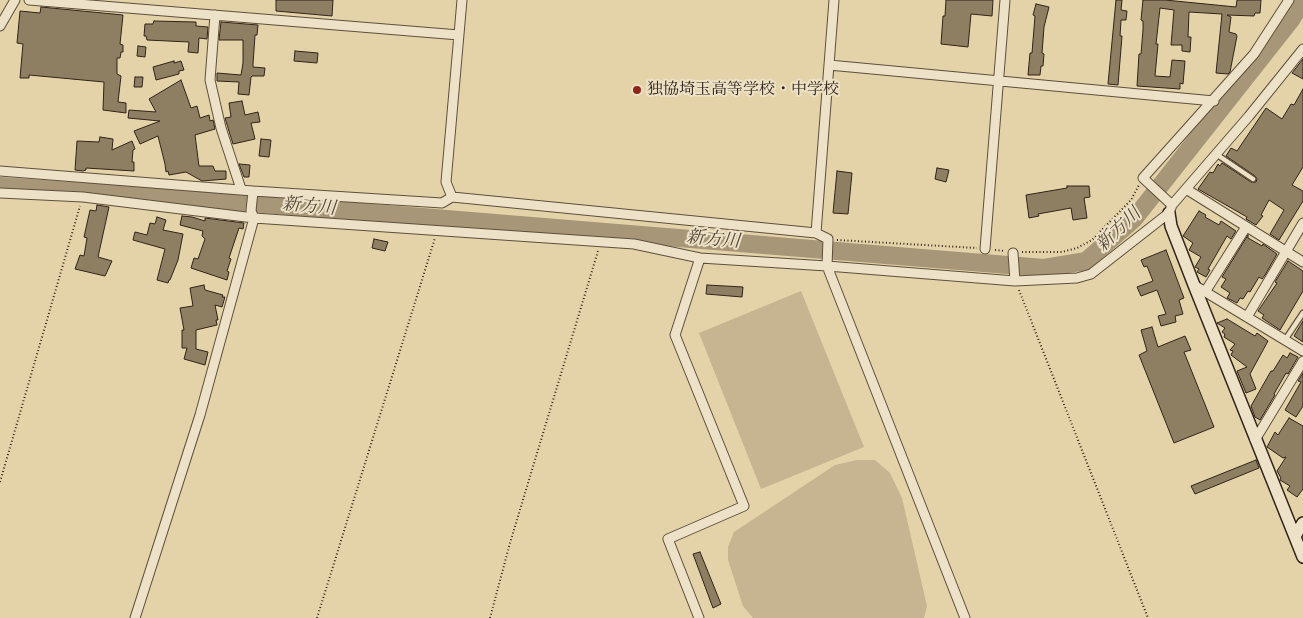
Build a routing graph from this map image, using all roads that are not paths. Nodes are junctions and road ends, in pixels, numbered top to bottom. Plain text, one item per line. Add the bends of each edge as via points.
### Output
1 (15, 0) edge
2 (30, 0) edge
3 (462, 0) edge
4 (834, 0) edge
5 (1005, 0) edge
6 (1289, 0) edge
7 (215, 15) junction
8 (0, 26) edge
9 (459, 35) junction
10 (1303, 49) edge
11 (829, 65) junction
12 (999, 80) junction
13 (1214, 101) junction
14 (1216, 154) junction
15 (0, 171) edge
16 (1253, 179) dead end
17 (1186, 189) junction
18 (241, 190) junction
19 (0, 193) edge
20 (253, 193) junction
21 (452, 196) junction
22 (1170, 209) junction
23 (253, 214) junction
24 (1303, 223) edge
25 (1246, 227) junction
26 (816, 233) junction
27 (985, 249) road end
28 (1286, 252) junction
29 (1013, 253) road end
30 (700, 258) junction
31 (826, 261) junction
32 (1303, 262) edge
33 (1015, 281) junction
34 (1194, 285) junction
35 (1205, 292) junction
36 (1303, 313) edge
37 (1247, 317) junction
38 (1285, 340) junction
39 (1303, 351) edge
40 (1303, 361) edge
41 (1255, 440) junction
42 (1303, 523) edge
43 (1295, 536) junction
44 (1303, 557) edge
45 (135, 618) edge
46 (699, 618) edge
47 (965, 618) edge

1 - 8 street
2 - 7 street
3 - 9 street
4 - 11 street
5 - 12 street
6 - 13 street via 1254,54
7 - 9 street
7 - 18 street via 210,80
9 - 21 street via 446,182
10 - 14 street
11 - 12 street
11 - 26 street
12 - 13 street
12 - 27 street
13 - 22 street via 1143,178
14 - 16 lane
14 - 17 street
15 - 18 street
17 - 22 street
17 - 25 street
18 - 20 street
19 - 23 street via 83,197
20 - 21 street via 442,204
20 - 23 street
21 - 26 street
22 - 33 street via 1091,274 1077,278
22 - 34 street via 1171,226
23 - 30 street via 437,231 634,244
23 - 45 street via 200,415
24 - 28 street
25 - 28 street
25 - 35 street
26 - 31 street via 828,239
28 - 32 street
28 - 37 street
29 - 33 street
30 - 31 street
30 - 46 street via 675,335 744,506 668,539
31 - 33 street
31 - 47 street
34 - 35 street
34 - 41 street
35 - 37 street
36 - 38 lane
37 - 38 street
38 - 39 street
40 - 41 street
41 - 43 street
42 - 43 street
43 - 44 street

